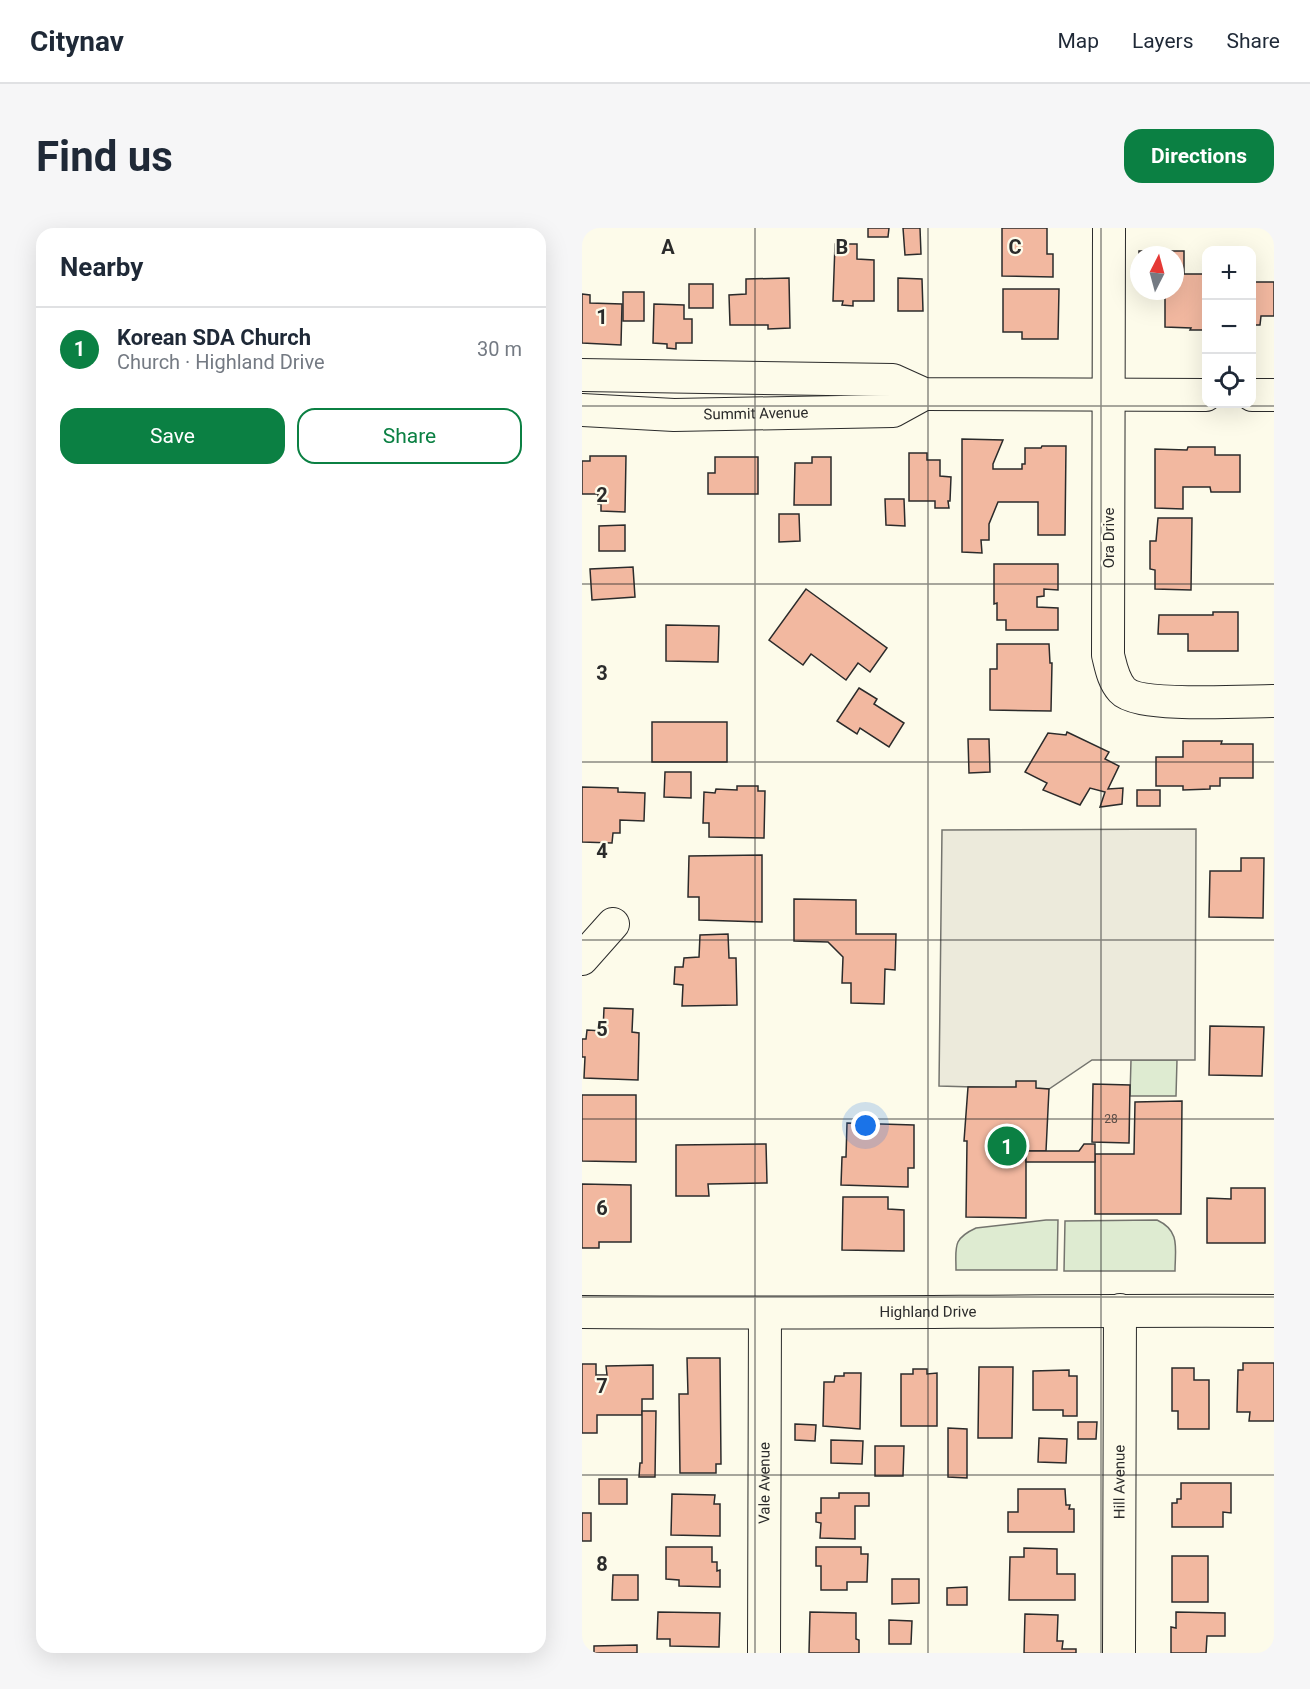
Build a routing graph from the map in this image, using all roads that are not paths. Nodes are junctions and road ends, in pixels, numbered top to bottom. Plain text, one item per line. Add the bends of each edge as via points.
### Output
1 (1110, 228) edge
2 (582, 375) edge
3 (924, 394) junction
4 (1202, 395) edge
5 (1256, 395) edge
6 (1274, 395) edge
7 (1110, 396) junction
8 (582, 410) edge
9 (1274, 701) edge
10 (613, 924) dead end
11 (582, 958) edge
12 (1120, 1310) junction
13 (1274, 1311) edge
14 (582, 1312) edge
15 (765, 1313) junction
16 (764, 1653) edge
17 (1119, 1653) edge

1 - 7 street, Ora Drive
2 - 3 street, Summit Avenue via 893,380
3 - 7 street, Summit Avenue
3 - 8 street, Summit Avenue via 893,411 674,415
4 - 7 street, Summit Avenue
5 - 6 street
7 - 9 street, Ora Drive via 1108,655 1112,674 1122,691 1136,698 1162,702
10 - 11 street
12 - 13 street, Highland Drive
12 - 15 street, Highland Drive
12 - 17 street, Hill Avenue
14 - 15 street, Highland Drive
15 - 16 street, Vale Avenue

